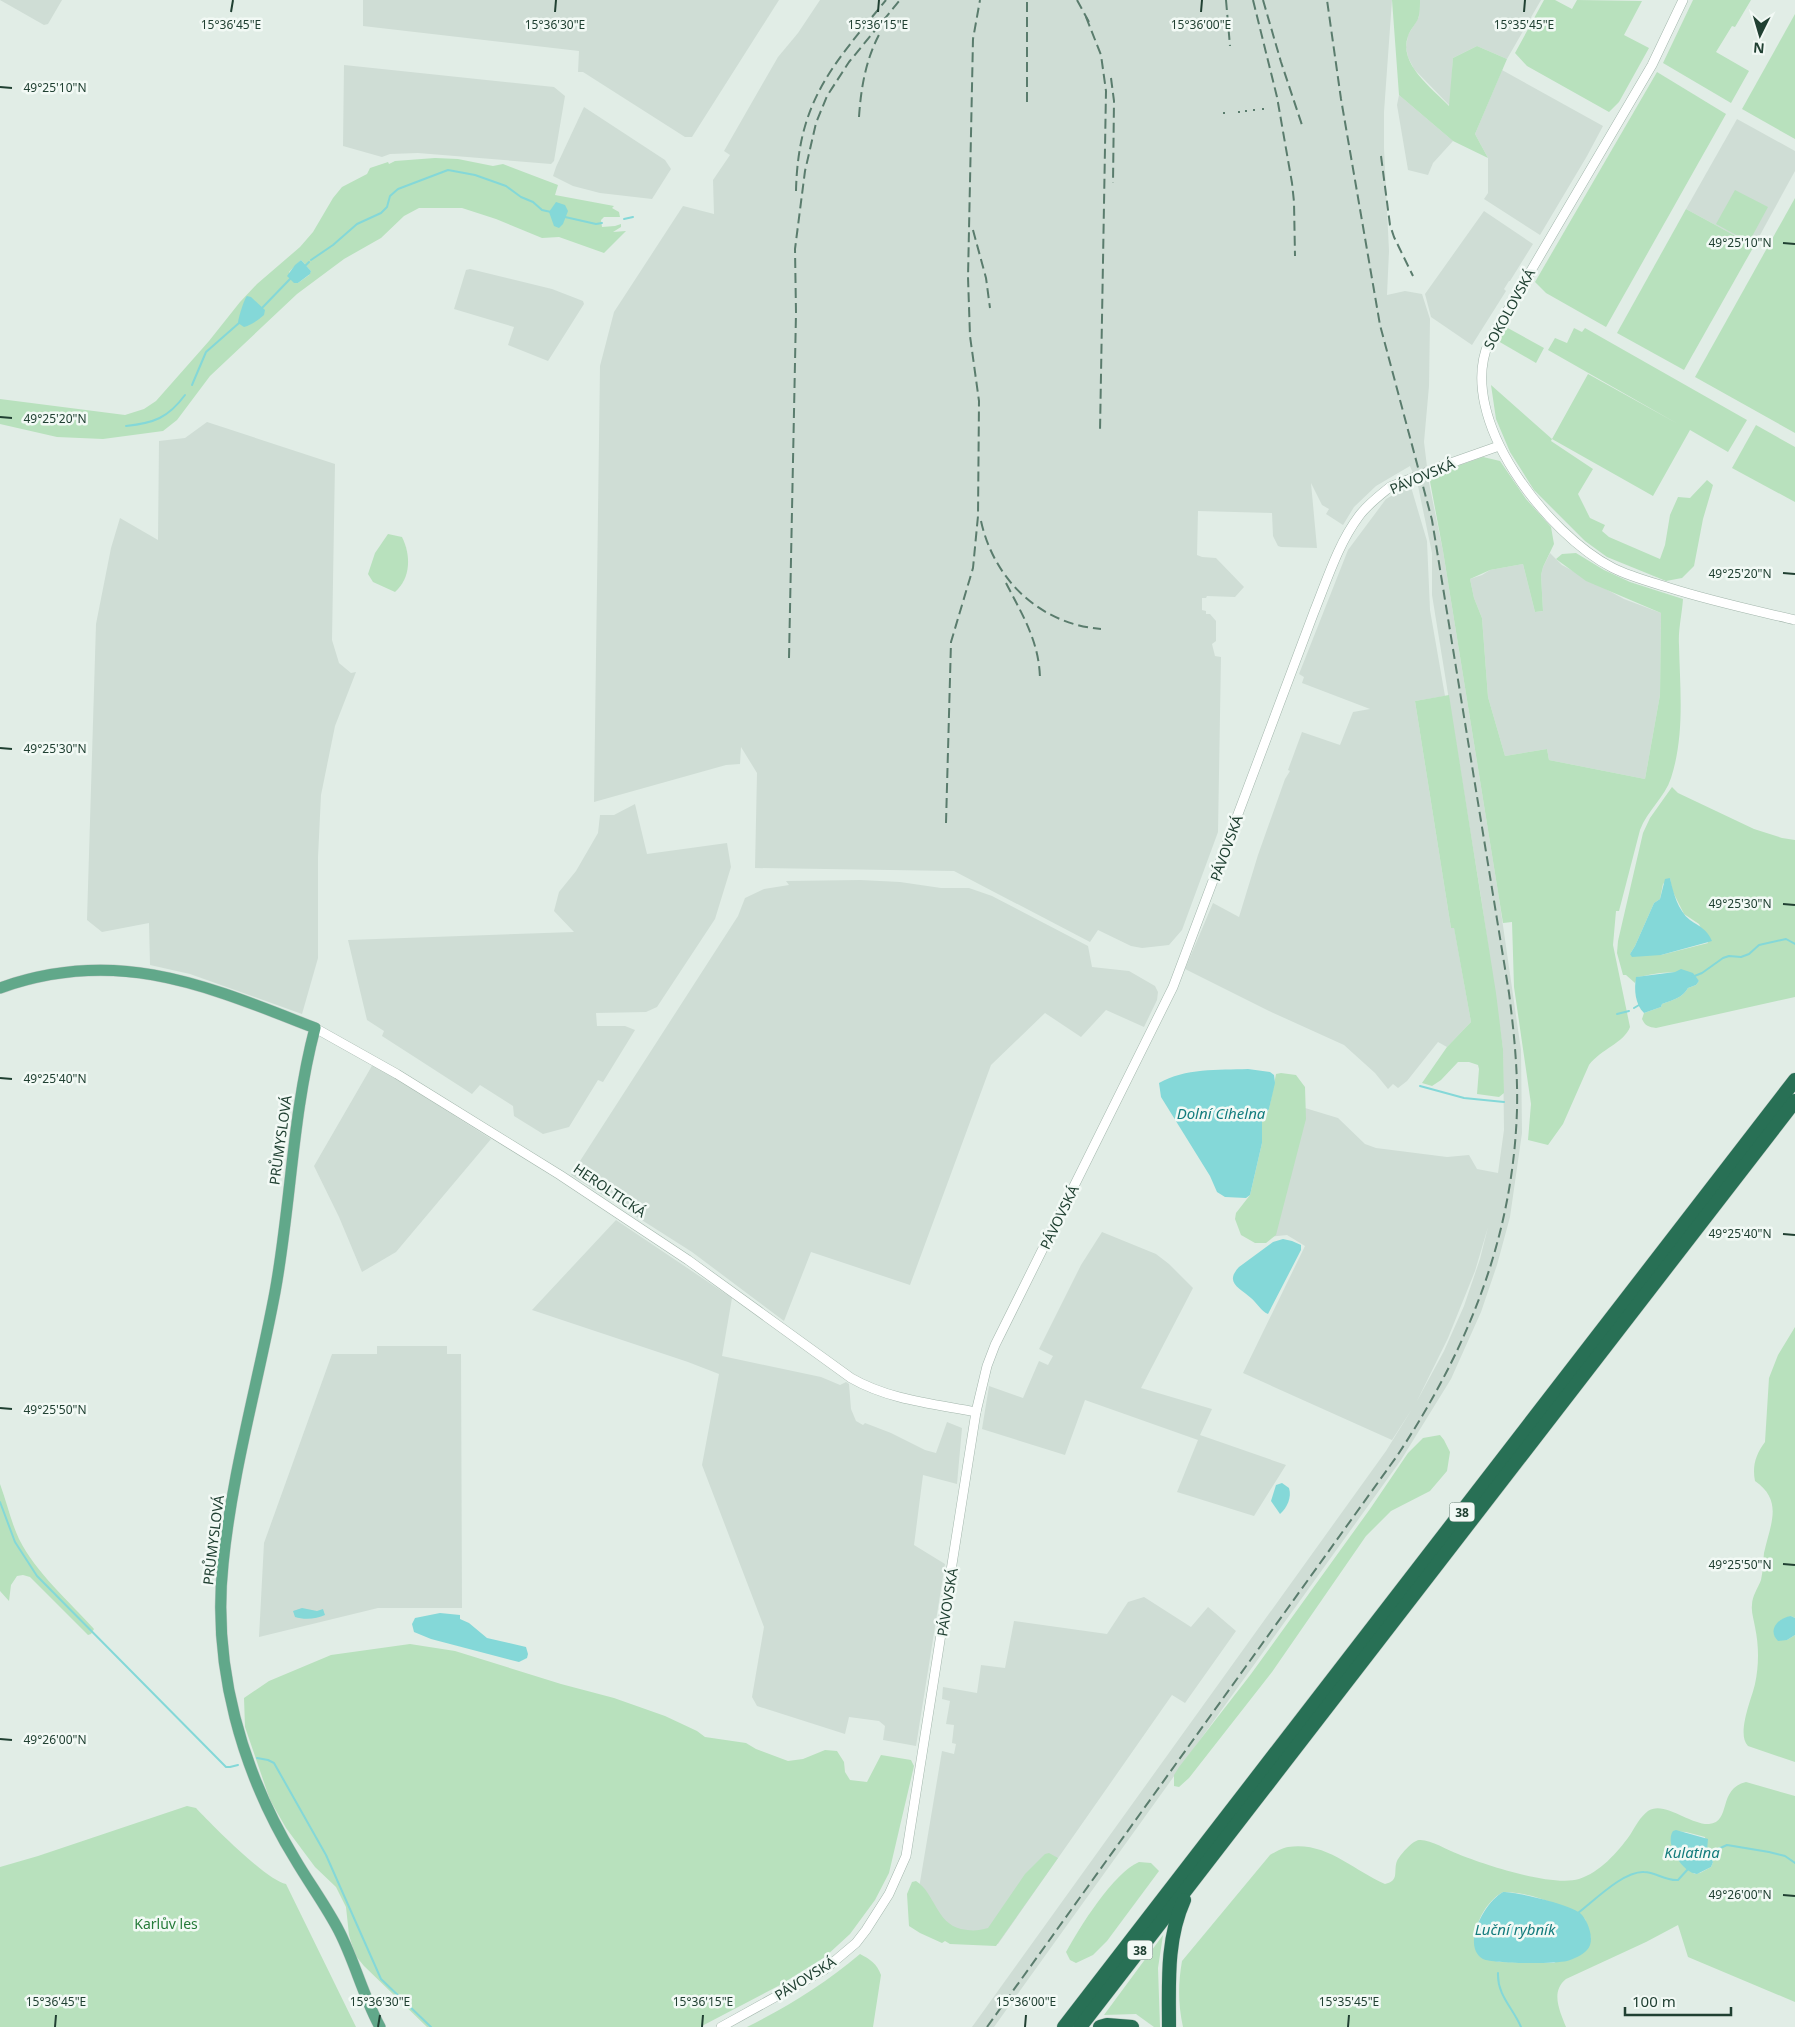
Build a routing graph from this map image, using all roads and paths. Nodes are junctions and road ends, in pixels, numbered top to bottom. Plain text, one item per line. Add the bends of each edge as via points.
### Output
1 (1683, 0) edge
2 (1499, 446) junction
3 (1795, 620) edge
4 (0, 988) edge
5 (316, 1028) junction
6 (1795, 1080) edge
7 (1795, 1101) edge
8 (976, 1412) junction
9 (1199, 1873) junction
10 (1077, 2011) junction
11 (380, 2027) edge
12 (721, 2027) edge
13 (1055, 2027) edge
14 (1064, 2027) edge
15 (1080, 2027) edge
16 (1100, 2027) edge
17 (1132, 2027) edge
18 (1169, 2027) edge

1 - 2 street, SOKOLOVSKÁ via 1652,65 1520,287 1484,354 1481,374 1484,402
2 - 3 street, SOKOLOVSKÁ via 1524,487 1570,538 1612,568 1634,578 1704,598
2 - 8 street, PÁVOVSKÁ, bridge via 1390,487 1359,516 1338,554 1173,987 995,1345
4 - 5 main road, HEROLTICKÁ via 59,974 112,970 161,975 222,992
5 - 8 street, HEROLTICKÁ via 560,1175 688,1260 865,1386 883,1393
5 - 11 main road, PRŮMYSLOVÁ via 295,1139 278,1277 234,1490 222,1566 222,1641 225,1671 247,1761 295,1860 339,1932
6 - 10 highway, 38
7 - 9 highway, 38
8 - 12 street, PÁVOVSKÁ via 906,1856 889,1894 856,1943 824,1970
9 - 15 highway, 38
9 - 18 highway via 1182,1905 1173,1934
10 - 13 highway
10 - 14 highway, 38
16 - 17 highway via 1107,2024

